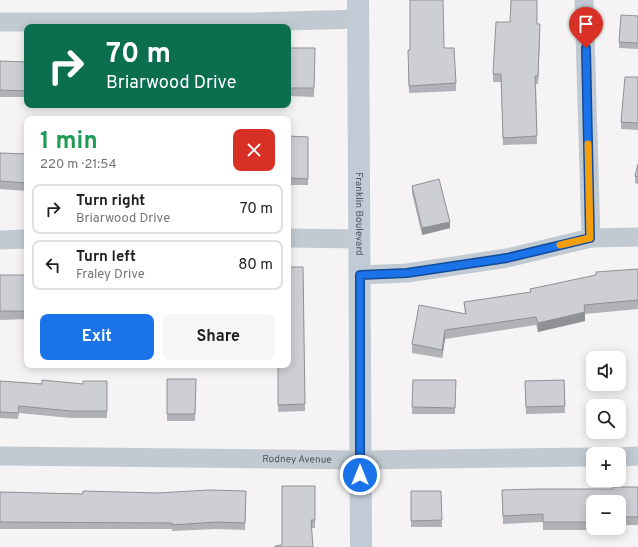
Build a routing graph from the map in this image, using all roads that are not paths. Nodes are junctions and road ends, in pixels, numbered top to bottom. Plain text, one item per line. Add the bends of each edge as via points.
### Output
1 (584, 0) edge
2 (358, 10) edge
3 (0, 22) edge
4 (638, 237) edge
5 (291, 238) edge
6 (590, 238) junction
7 (24, 239) edge
8 (360, 239) junction
9 (0, 240) edge
10 (360, 275) junction
11 (0, 456) edge
12 (638, 456) edge
13 (586, 457) edge
14 (626, 457) edge
15 (359, 460) junction
16 (361, 547) edge

1 - 6 street
2 - 3 street via 255,22
2 - 8 street, Franklin Boulevard
4 - 6 street
5 - 8 street
6 - 10 street via 507,258 407,273
7 - 9 street
8 - 10 street, Franklin Boulevard
10 - 15 street, Franklin Boulevard
11 - 15 street, Rodney Avenue
12 - 14 street
13 - 15 street, Rodney Avenue
15 - 16 street, Franklin Boulevard

